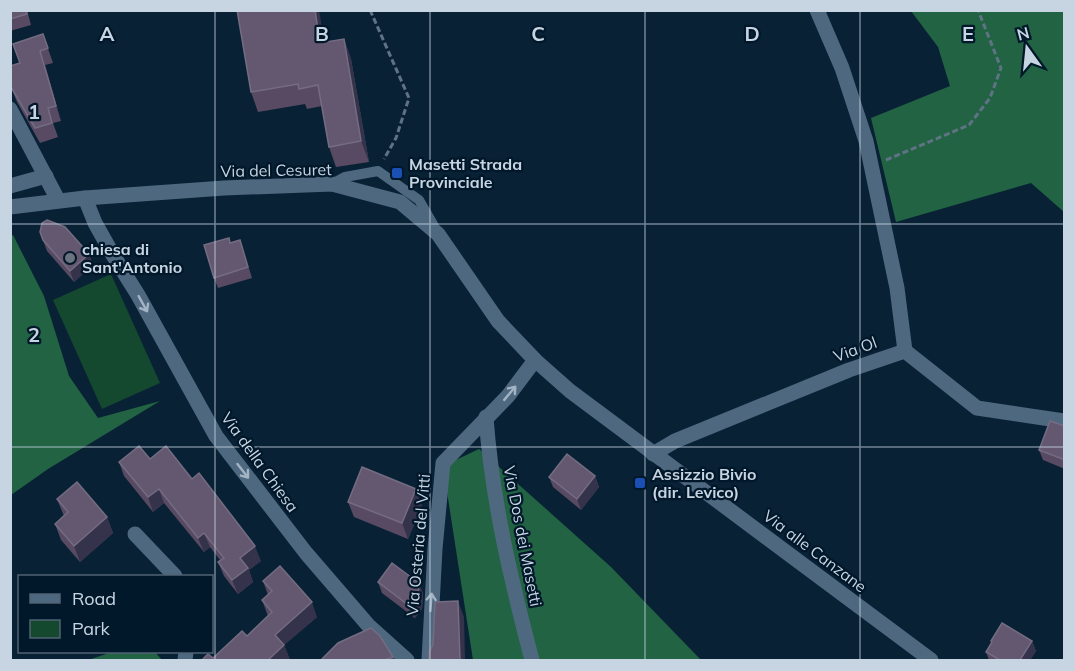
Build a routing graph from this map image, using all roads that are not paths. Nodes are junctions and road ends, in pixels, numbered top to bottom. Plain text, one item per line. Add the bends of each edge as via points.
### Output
1 (817, 10) edge
2 (10, 109) edge
3 (46, 176) junction
4 (332, 184) junction
5 (10, 186) edge
6 (85, 198) junction
7 (58, 201) junction
8 (10, 207) edge
9 (438, 234) junction
10 (905, 351) junction
11 (535, 360) junction
12 (486, 417) junction
13 (1065, 421) edge
14 (653, 454) junction
15 (135, 534) dead end
16 (174, 575) edge
17 (368, 625) junction
18 (354, 639) edge
19 (407, 660) edge
20 (429, 660) edge
21 (532, 660) edge
22 (931, 660) edge

1 - 10 street via 842,68 866,141 897,288
2 - 3 street
3 - 5 street
3 - 7 street
4 - 6 street, Via del Cesuret
4 - 9 street, Via del Cesuret via 400,202
4 - 9 lane via 345,177 378,171 419,200
6 - 7 street, Via del Cesuret
6 -> 17 street, Via della Chiesa via 95,223 216,436 306,553
7 - 8 street, Via del Cesuret
9 - 11 street, Via del Cesuret via 498,321
10 - 13 street via 977,408
10 - 14 street, Via Ol via 686,436
12 -> 11 street, Via Osteria del Vitti
11 - 14 street, Via alle Canzane
20 -> 12 street, Via Osteria del Vitti via 443,463
12 - 21 street, Via Dos dei Masetti via 497,513
14 - 22 street, Via alle Canzane
15 - 16 street
17 - 18 street
17 - 19 street, Via della Chiesa

